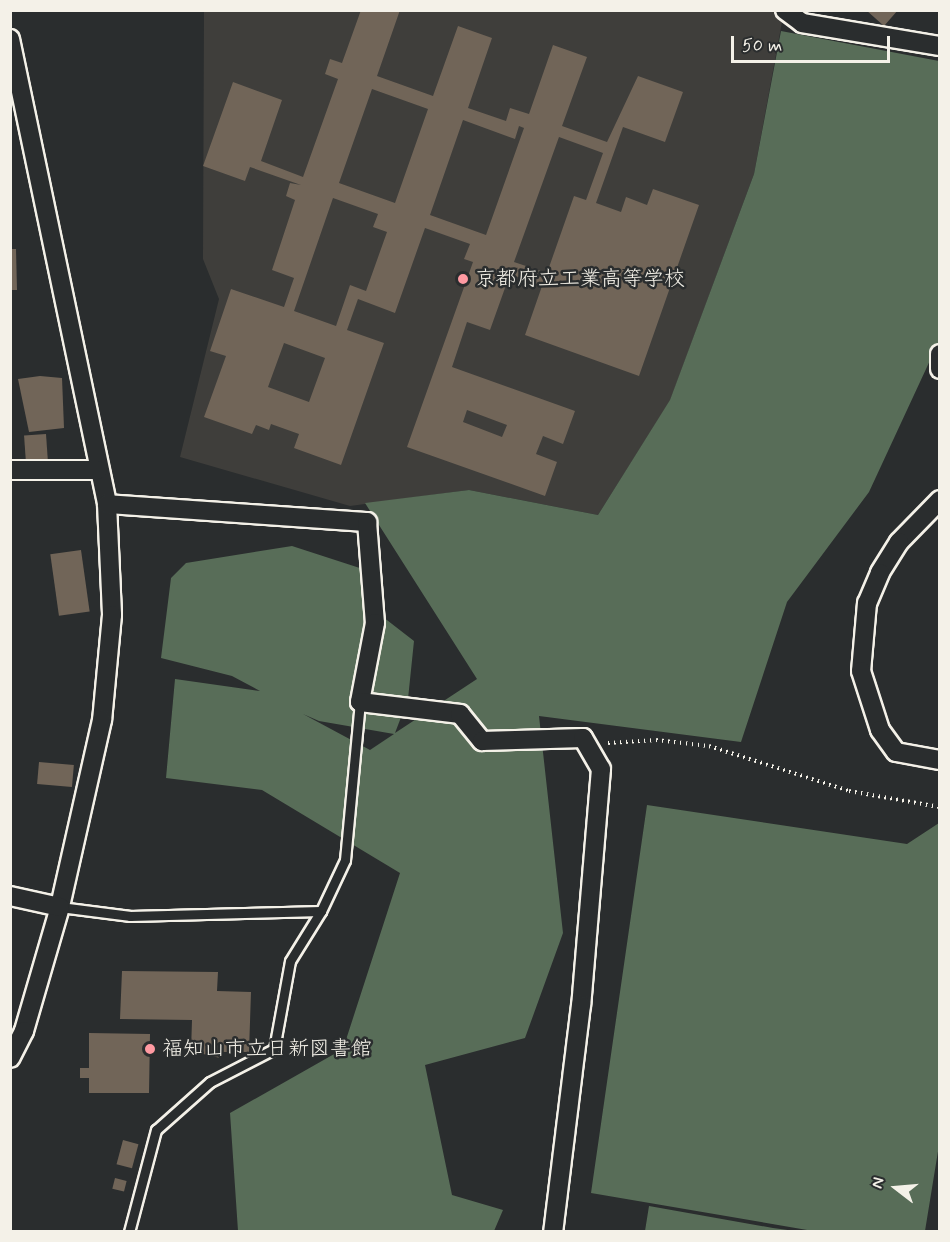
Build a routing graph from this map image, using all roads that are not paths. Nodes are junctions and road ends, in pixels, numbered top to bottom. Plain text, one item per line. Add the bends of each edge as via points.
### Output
1 (785, 10) edge
2 (10, 39) edge
3 (939, 46) edge
4 (939, 354) edge
5 (939, 369) edge
6 (10, 470) edge
7 (98, 470) junction
8 (939, 500) edge
9 (107, 504) junction
10 (360, 702) junction
11 (939, 760) edge
12 (10, 897) edge
13 (60, 907) junction
14 (321, 911) junction
15 (10, 1058) edge
16 (129, 1232) edge
17 (554, 1232) edge

1 - 3 street via 802,23
2 - 7 street
4 - 5 street
6 - 7 street
7 - 9 street
8 - 11 street via 899,542 880,573 867,603 861,671 880,730 896,752
9 - 10 street via 367,522 375,623
9 - 13 street via 112,615 102,720
10 - 14 lane via 345,860
10 - 17 street via 460,714 482,741 583,738 601,769 581,1005
12 - 13 street
13 - 14 lane via 130,916
13 - 15 street via 24,1031
14 - 16 lane via 290,961 274,1049 210,1082 156,1130

